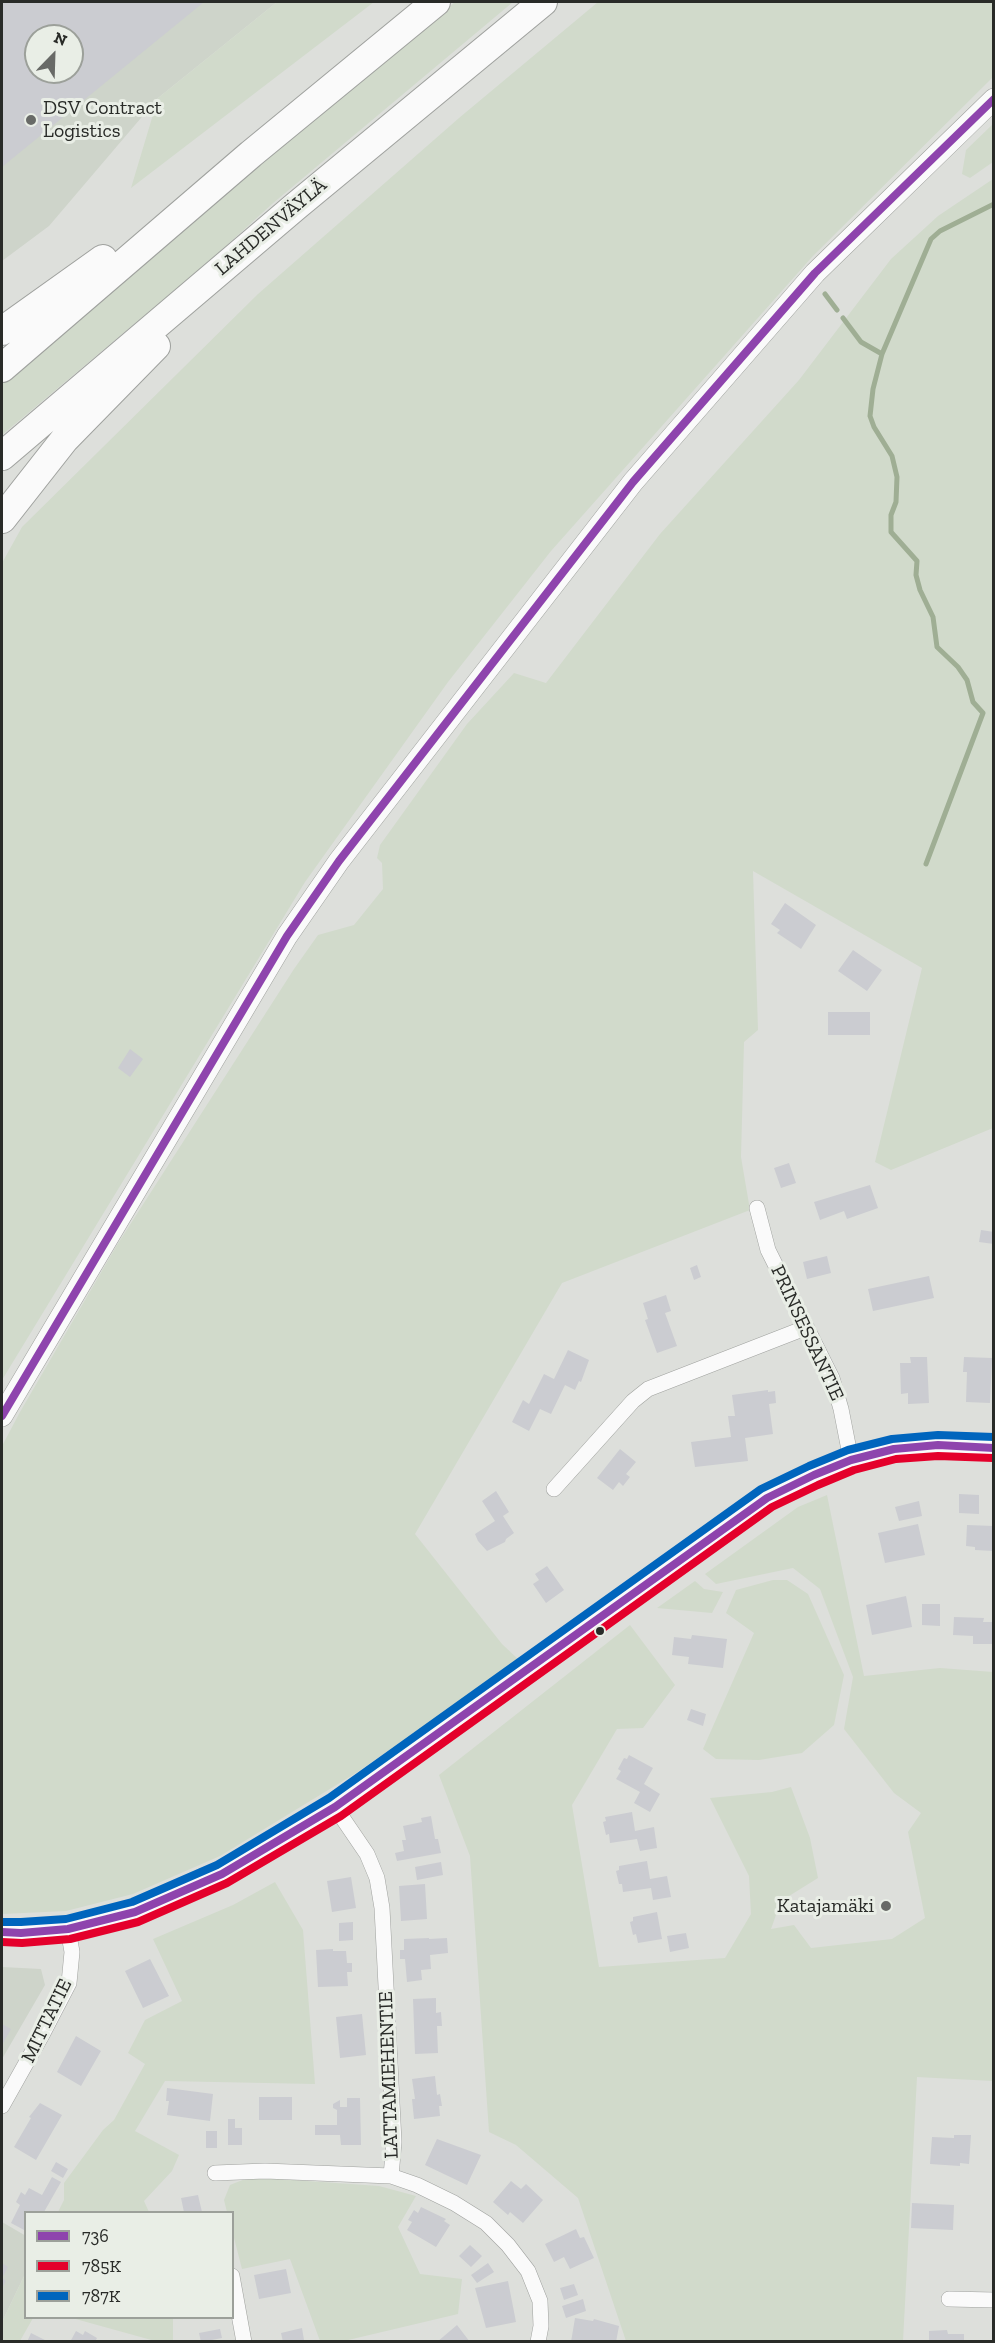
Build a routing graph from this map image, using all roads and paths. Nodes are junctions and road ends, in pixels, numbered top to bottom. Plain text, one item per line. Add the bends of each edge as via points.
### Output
1 (436, 2) edge
2 (543, 2) edge
3 (993, 99) edge
4 (251, 154) junction
5 (296, 206) junction
6 (2, 331) edge
7 (2, 368) edge
8 (2, 456) edge
9 (2, 519) edge
10 (756, 1208) dead end
11 (805, 1328) junction
12 (2, 1416) edge
13 (993, 1449) edge
14 (851, 1460) junction
15 (554, 1489) dead end
16 (335, 1807) junction
17 (68, 1929) junction
18 (2, 1932) edge
19 (2, 2106) edge
20 (214, 2173) dead end
21 (392, 2176) junction
22 (234, 2287) edge
23 (949, 2299) dead end
24 (993, 2300) edge
25 (244, 2342) edge
26 (538, 2342) edge

1 - 4 highway
2 - 5 highway, LAHDENVÄYLÄ
3 - 12 main road via 815,273 633,482 339,861 275,956
4 - 6 highway
4 - 7 highway
5 - 8 highway, LAHDENVÄYLÄ
5 - 9 highway via 64,440
10 - 11 street, PRINSESSANTIE via 768,1250
11 - 14 street, PRINSESSANTIE via 832,1378
11 - 15 street via 648,1389
13 - 14 street via 938,1445 894,1449
14 - 16 street via 767,1498
16 - 17 street via 222,1874 135,1912
16 - 21 street, LATTAMIEHENTIE via 367,1854 381,1898 394,2142
17 - 18 street
17 - 19 street, MITTATIE via 72,1953 69,1983
20 - 21 street
21 - 26 street via 454,2203 486,2223 508,2245 528,2271 540,2301
22 - 25 street
23 - 24 street

